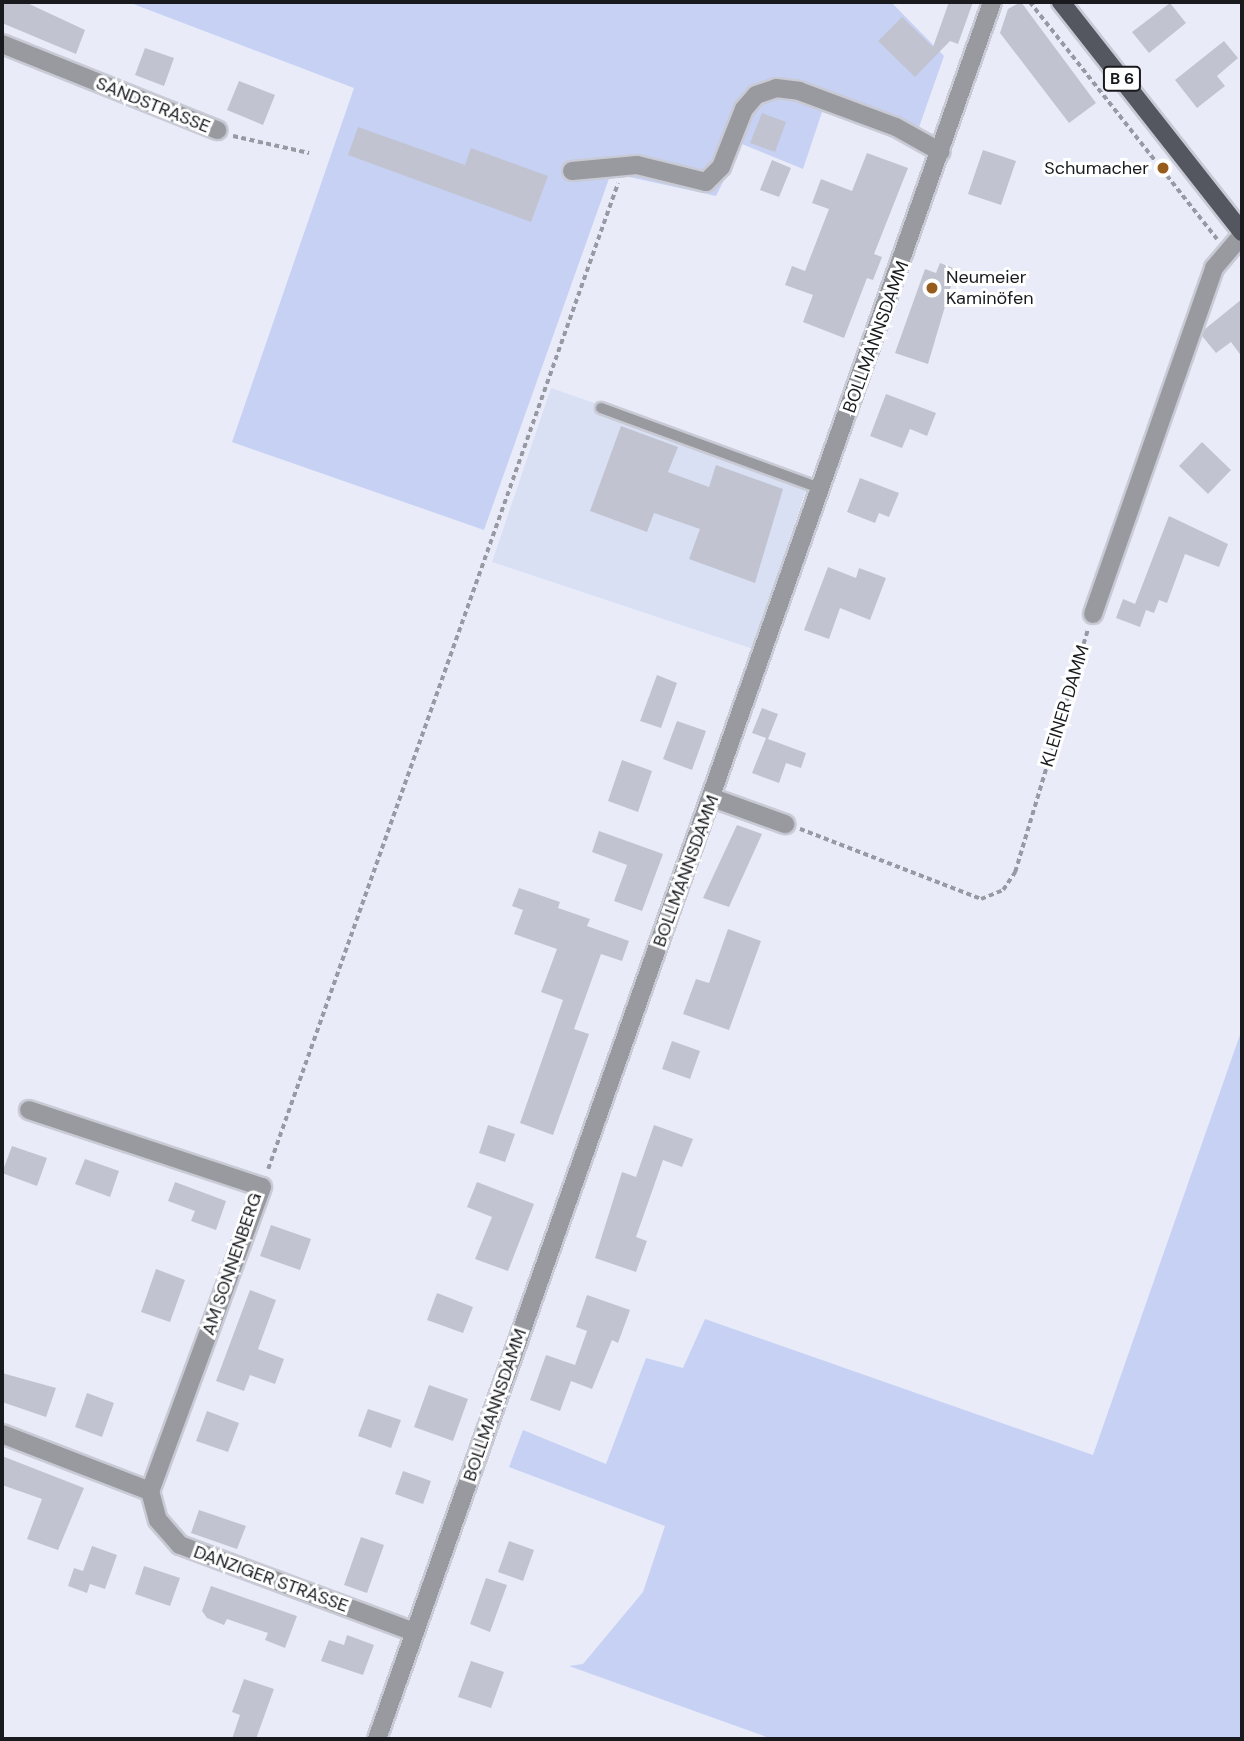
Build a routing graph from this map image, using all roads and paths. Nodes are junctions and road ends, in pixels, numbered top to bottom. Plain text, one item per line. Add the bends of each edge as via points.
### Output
1 (992, 2) edge
2 (1030, 2) edge
3 (1061, 2) edge
4 (2, 44) edge
5 (217, 130) joint
6 (941, 152) junction
7 (309, 153) dead end
8 (625, 166) junction
9 (572, 171) dead end
10 (1242, 234) edge
11 (1226, 250) junction
12 (601, 408) dead end
13 (822, 489) junction
14 (1093, 614) joint
15 (713, 798) junction
16 (785, 824) joint
17 (29, 1110) dead end
18 (262, 1187) junction
19 (2, 1434) edge
20 (150, 1490) junction
21 (414, 1632) junction
22 (377, 1739) edge

1 - 6 street, BOLLMANNSDAMM
2 - 11 path
3 - 10 main road, B 6
4 - 5 street, SANDSTRASSE
5 - 7 path, SANDSTRASSE via 274,149
6 - 8 street via 896,127 799,91 776,88 756,94 744,108 721,167 706,182
6 - 13 street, BOLLMANNSDAMM
8 - 9 street
8 - 18 path
10 - 11 street
11 - 14 street via 1214,268
12 - 13 lane
13 - 15 street, BOLLMANNSDAMM
14 - 16 path, KLEINER DAMM via 1015,872 1003,890 981,899
15 - 16 street
15 - 21 street, BOLLMANNSDAMM
17 - 18 street, AM SONNENBERG
18 - 20 street, AM SONNENBERG
19 - 20 street
20 - 21 street, DANZIGER STRASSE via 158,1520 180,1545
21 - 22 street, BOLLMANNSDAMM

